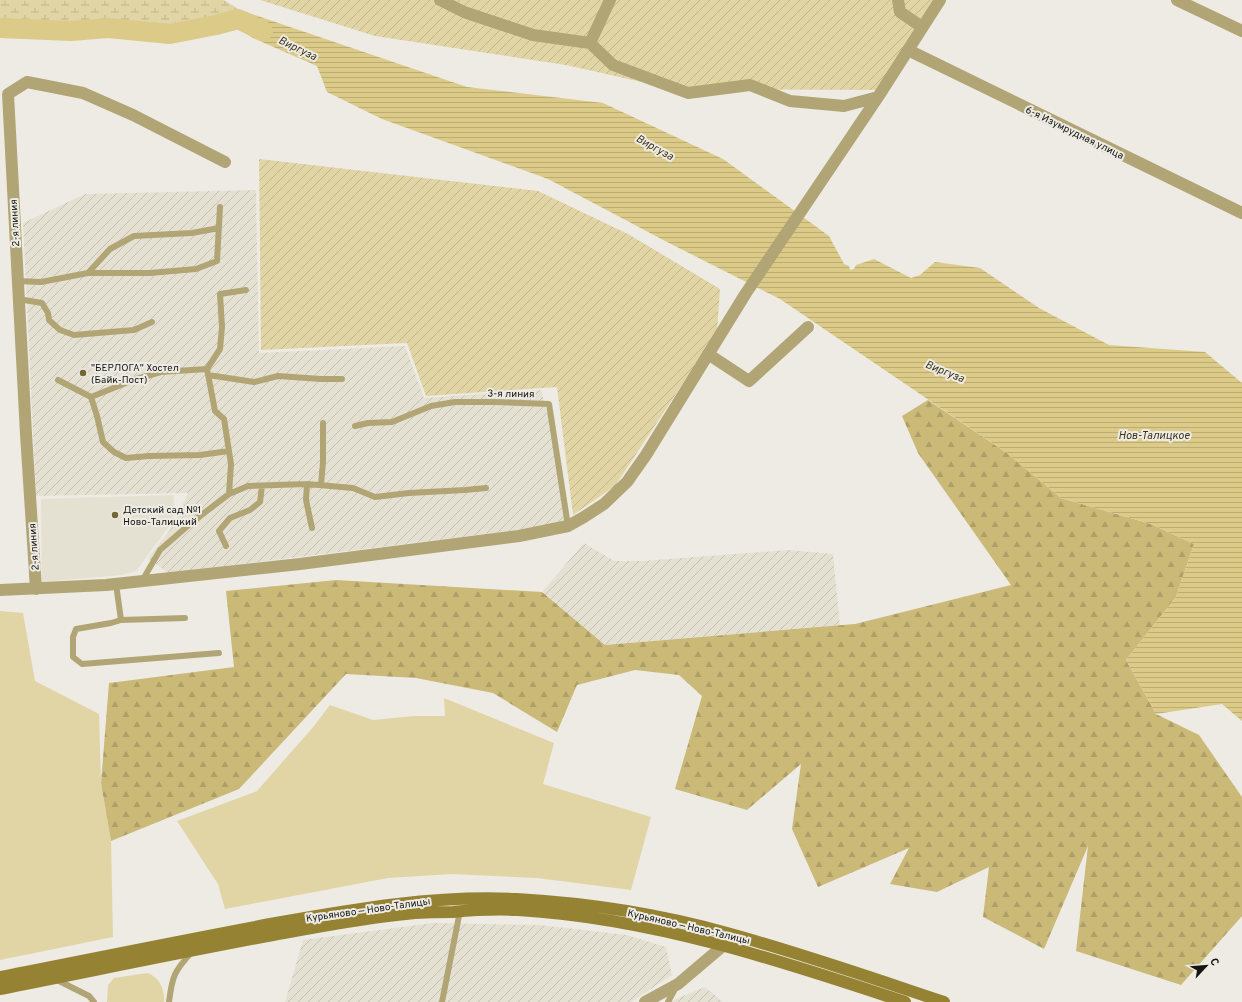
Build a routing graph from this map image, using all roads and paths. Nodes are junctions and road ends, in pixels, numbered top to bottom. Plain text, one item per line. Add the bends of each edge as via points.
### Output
1 (440, 0) edge
2 (610, 0) edge
3 (898, 0) edge
4 (940, 0) edge
5 (1178, 0) edge
6 (922, 27) junction
7 (1242, 31) edge
8 (590, 43) junction
9 (908, 50) junction
10 (4, 95) edge
11 (878, 97) junction
12 (225, 162) dead end
13 (220, 206) dead end
14 (1242, 213) edge
15 (220, 228) junction
16 (88, 273) junction
17 (17, 281) junction
18 (246, 290) dead end
19 (18, 299) junction
20 (152, 322) dead end
21 (808, 327) dead end
22 (708, 354) junction
23 (208, 372) junction
24 (342, 379) dead end
25 (58, 380) dead end
26 (91, 397) junction
27 (323, 423) dead end
28 (355, 426) dead end
29 (229, 451) junction
30 (307, 484) junction
31 (321, 485) junction
32 (262, 486) junction
33 (486, 488) dead end
34 (229, 494) junction
35 (568, 526) junction
36 (312, 528) dead end
37 (226, 546) dead end
38 (142, 581) junction
39 (116, 584) junction
40 (36, 589) junction
41 (0, 590) edge
42 (185, 618) dead end
43 (121, 620) junction
44 (219, 653) dead end
45 (460, 911) junction
46 (724, 945) junction
47 (194, 950) junction
48 (0, 977) edge
49 (54, 978) junction
50 (677, 985) junction
51 (0, 989) edge
52 (94, 1002) edge
53 (169, 1002) edge
54 (442, 1002) edge
55 (645, 1002) edge
56 (668, 1002) edge
57 (905, 1002) edge
58 (944, 1002) edge

1 - 8 street via 464,12 533,35
2 - 8 street
3 - 6 street via 900,12
4 - 6 street
5 - 7 street
6 - 9 street
8 - 11 street via 613,65 688,93 750,85 790,101 844,106
9 - 11 street
9 - 14 street, 6-я Изумрудная улица
10 - 12 street, 2-я линия via 27,82 83,93 162,129
10 - 17 street, 2-я линия
11 - 22 street
13 - 15 lane
15 - 16 lane via 192,233 134,236 110,249
15 - 16 lane via 216,261 196,269 150,273
16 - 17 lane via 41,282
17 - 19 street, 2-я линия
18 - 23 lane via 220,294 220,349
19 - 20 lane via 42,303 49,320 60,330 74,335 134,330
19 - 40 street, 2-я линия
21 - 22 street via 749,381
22 - 35 street via 627,482 604,504
23 - 24 lane via 254,382 278,376
23 - 26 lane via 161,372
23 - 29 lane via 215,411 224,419
25 - 26 lane
26 - 29 lane via 103,442 126,458 200,455
27 - 31 lane
28 - 35 lane, 3-я линия via 392,422 432,406 454,402 548,404
29 - 34 lane
30 - 31 lane
30 - 32 lane
30 - 36 lane via 306,500
31 - 33 lane via 354,488 375,497
32 - 34 lane via 248,486
32 - 37 lane via 260,502 250,510 230,518 219,531
34 - 38 lane via 160,550
35 - 38 street via 519,536
38 - 39 street
39 - 40 street
39 - 43 lane
40 - 41 street
42 - 43 lane
43 - 44 lane via 76,629 73,637 73,657 82,664
45 - 46 main road, Курьяново — Ново-Талицы via 519,910 587,917 649,927
45 - 47 main road, Курьяново — Ново-Талицы via 407,914 346,922
45 - 54 lane
46 - 50 street
46 - 57 main road, Курьяново — Ново-Талицы
47 - 49 main road, Курьяново — Ново-Талицы
47 - 53 lane via 179,966 171,982
48 - 58 main road, Курьяново — Ново-Талицы via 192,938 343,911 407,902 460,898 499,899 586,905 650,915 711,929 830,964
49 - 51 main road, Курьяново — Ново-Талицы
49 - 52 lane via 89,996
50 - 55 street
50 - 56 lane

